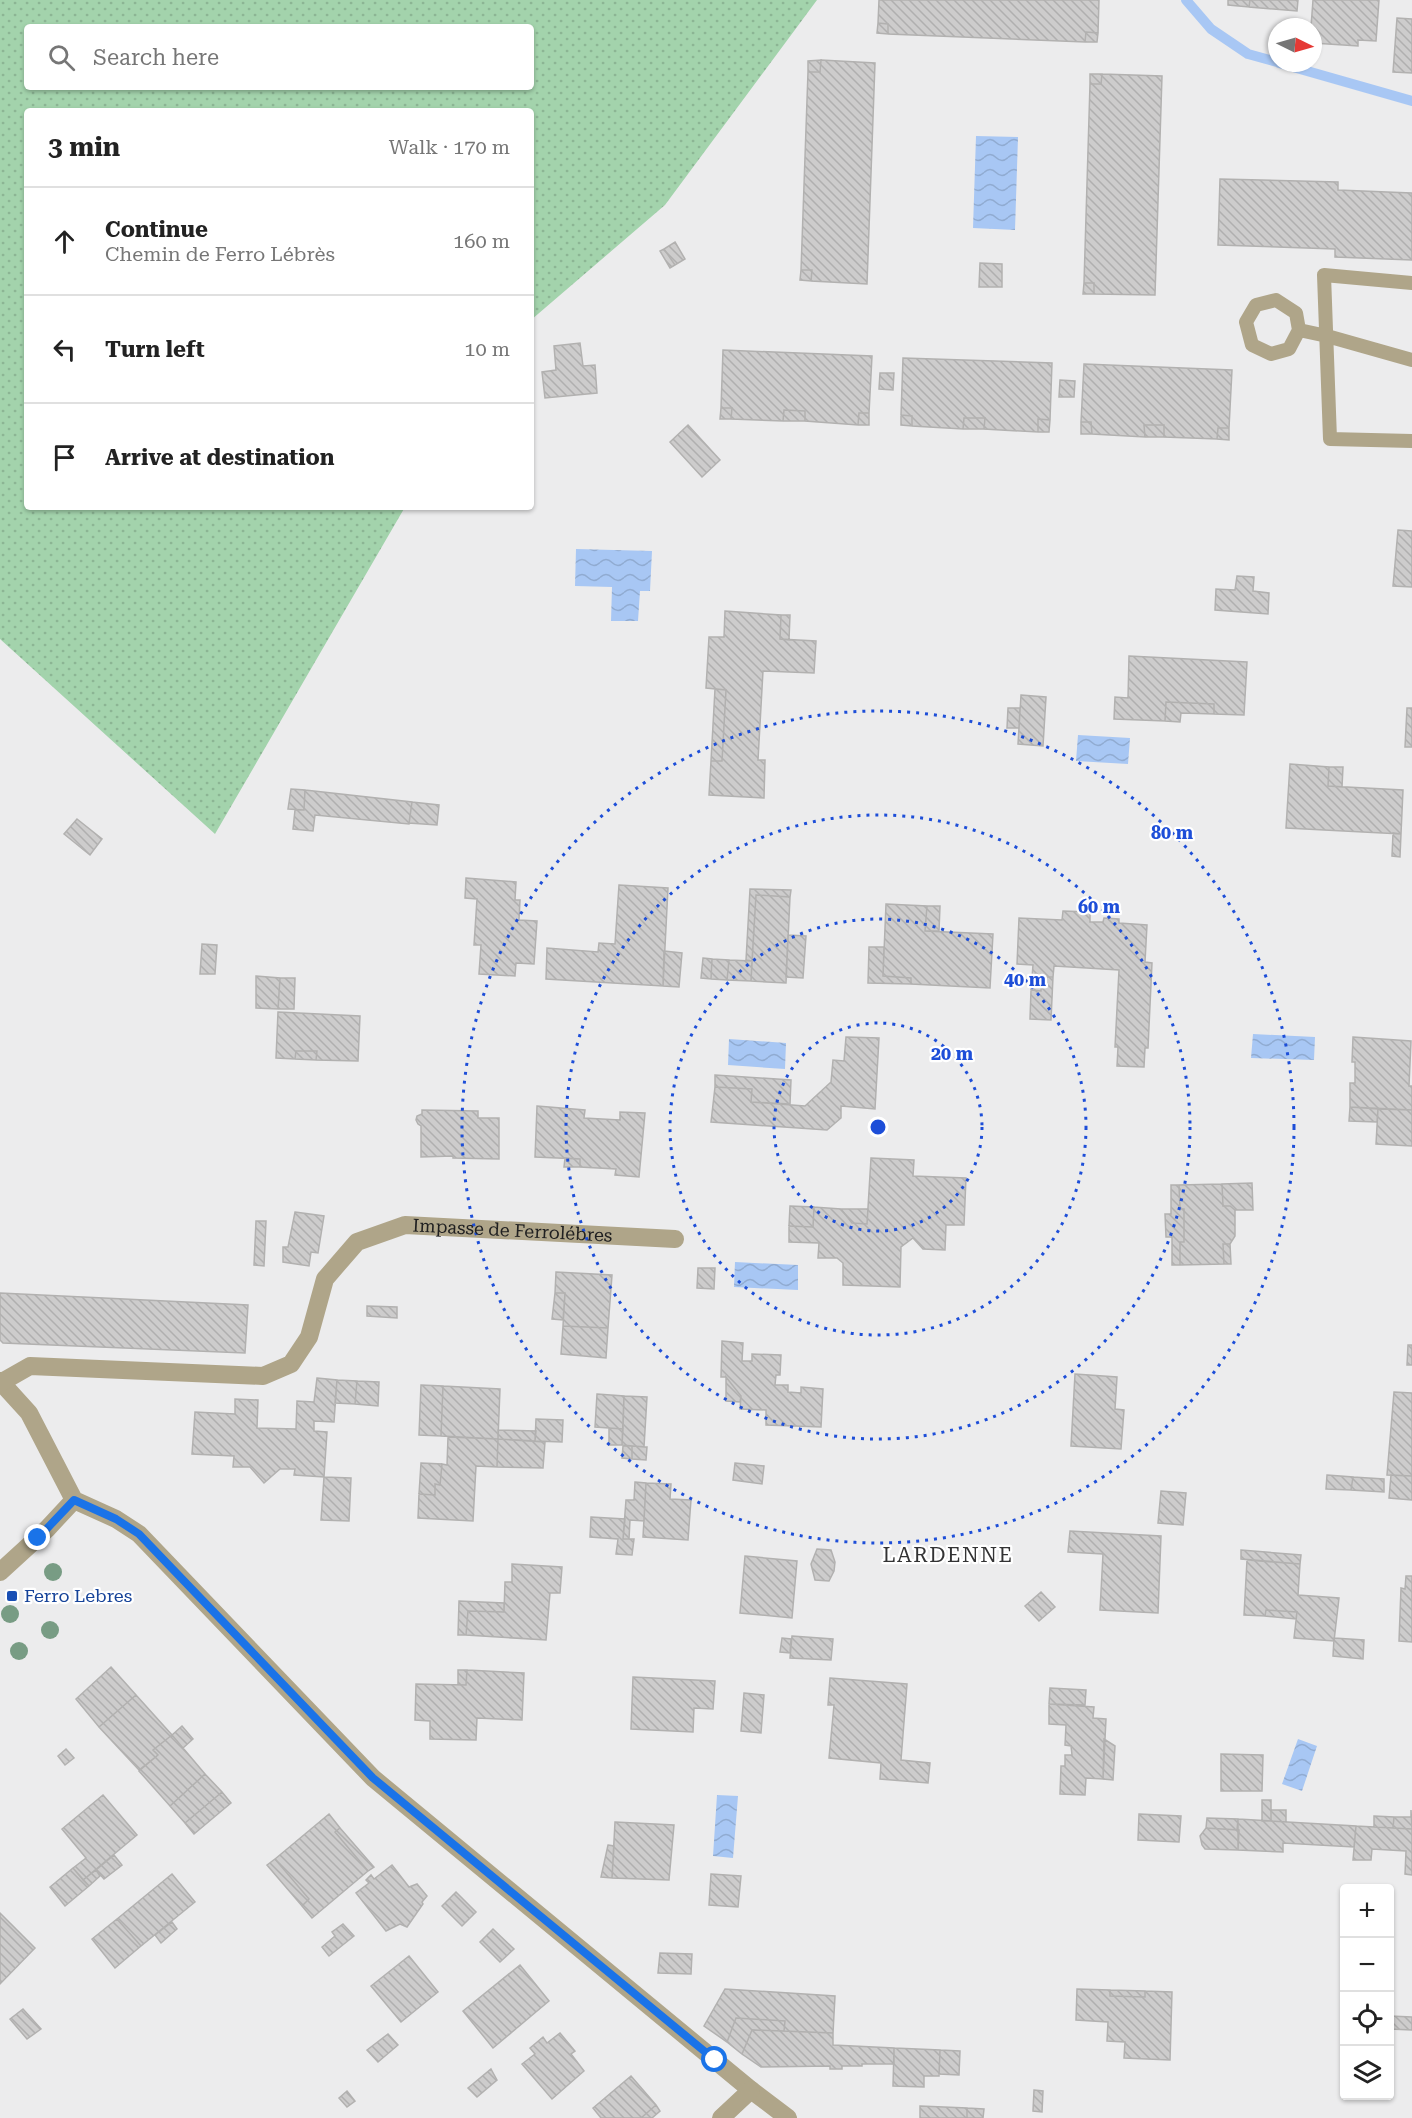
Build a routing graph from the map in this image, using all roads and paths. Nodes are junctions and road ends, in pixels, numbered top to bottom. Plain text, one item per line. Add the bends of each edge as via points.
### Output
1 (1412, 283) edge
2 (1299, 330) dead end
3 (1327, 336) junction
4 (1412, 360) edge
5 (1412, 441) edge
6 (675, 1239) dead end
7 (1, 1382) edge
8 (74, 1500) junction
9 (0, 1572) edge
10 (751, 2090) junction
11 (721, 2118) edge
12 (788, 2118) edge

1 - 3 lane via 1324,275
2 - 3 lane
3 - 4 lane
3 - 5 lane via 1330,439
6 - 7 street, Impasse de Ferrolébres via 405,1225 357,1242 325,1279 309,1337 291,1364 263,1376 30,1366
7 - 8 street via 29,1413
8 - 9 street
8 - 10 street via 139,1534 373,1778
10 - 11 street
10 - 12 street

